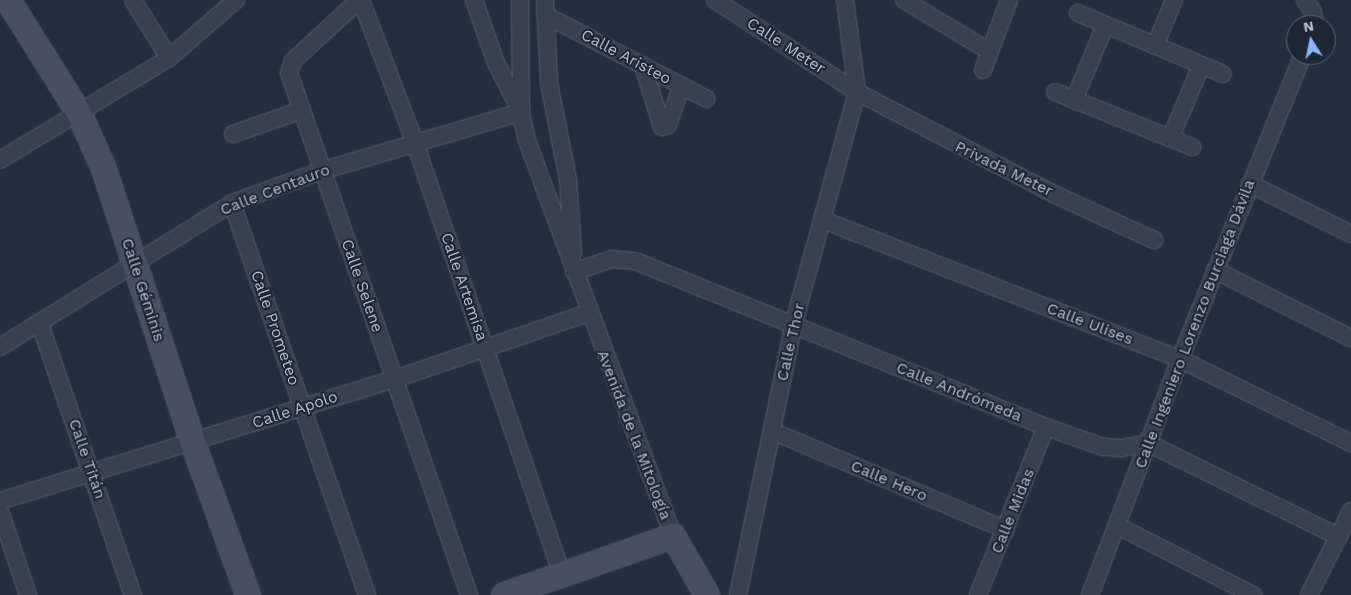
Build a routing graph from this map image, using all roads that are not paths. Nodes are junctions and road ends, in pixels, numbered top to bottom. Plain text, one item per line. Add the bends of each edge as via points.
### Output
1 (8, 0) edge
2 (133, 0) edge
3 (236, 0) edge
4 (360, 0) edge
5 (474, 0) edge
6 (520, 0) edge
7 (715, 0) edge
8 (845, 0) edge
9 (904, 0) edge
10 (1009, 0) edge
11 (1174, 0) edge
12 (545, 7) edge
13 (1078, 14) dead end
14 (1105, 26) junction
15 (1156, 46) junction
16 (989, 51) junction
17 (169, 58) junction
18 (643, 65) junction
19 (1299, 65) edge
20 (1201, 66) junction
21 (983, 70) dead end
22 (1223, 74) dead end
23 (681, 87) junction
24 (856, 92) junction
25 (1055, 92) dead end
26 (707, 99) dead end
27 (1074, 100) junction
28 (302, 110) junction
29 (521, 112) junction
30 (79, 113) junction
31 (233, 134) dead end
32 (1171, 137) junction
33 (415, 143) junction
34 (1192, 147) dead end
35 (0, 160) edge
36 (322, 171) junction
37 (1250, 184) junction
38 (232, 203) junction
39 (823, 220) junction
40 (1351, 234) edge
41 (1154, 240) dead end
42 (134, 261) junction
43 (1215, 270) junction
44 (574, 272) junction
45 (588, 313) junction
46 (40, 324) junction
47 (793, 326) junction
48 (1351, 338) edge
49 (0, 346) edge
50 (484, 349) junction
51 (1180, 359) junction
52 (394, 379) junction
53 (303, 408) junction
54 (1046, 427) junction
55 (772, 431) junction
56 (193, 443) junction
57 (1148, 443) junction
58 (1351, 443) edge
59 (92, 472) junction
60 (0, 501) edge
61 (1351, 510) edge
62 (0, 511) edge
63 (1118, 526) junction
64 (1006, 530) junction
65 (673, 536) junction
66 (1339, 537) junction
67 (562, 575) junction
68 (709, 594) edge
69 (26, 595) edge
70 (133, 595) edge
71 (248, 595) edge
72 (366, 595) edge
73 (469, 595) edge
74 (504, 595) edge
75 (738, 595) edge
76 (978, 595) edge
77 (1090, 595) edge
78 (1253, 595) edge
79 (1309, 595) edge

1 - 30 street, Calle Géminis
2 - 17 street
3 - 17 street
4 - 28 street, Calle Selene via 290,66
4 - 33 street, Calle Artemisa
5 - 29 street via 496,64
6 - 29 street, Avenida de la Mitología
7 - 24 street, Calle Meter
8 - 24 street
9 - 16 street
10 - 16 street
11 - 15 street
12 - 18 street, Calle Aristeo
12 - 44 street, Avenida de la Mitología via 556,136 568,180
13 - 14 street
14 - 15 street
14 - 27 street
15 - 20 street
16 - 21 street
17 - 30 street
18 - 23 street, Calle Aristeo
18 - 23 street via 662,127 668,125
19 - 37 street, Calle Ingeniero Lorenzo Burciaga Dávila
20 - 22 street
20 - 32 street
23 - 26 street, Calle Aristeo
24 - 39 street, Calle Thor
24 - 41 street, Privada Meter via 1048,191
25 - 27 street
27 - 32 street
28 - 31 street
28 - 36 street, Calle Selene
29 - 33 street, Calle Centauro
29 - 44 street, Avenida de la Mitología via 534,165
30 - 35 street
30 - 42 street, Calle Géminis via 104,169
32 - 34 street
33 - 36 street, Calle Centauro
33 - 50 street, Calle Artemisa
36 - 38 street, Calle Centauro
36 - 52 street, Calle Selene
37 - 40 street
37 - 43 street, Calle Ingeniero Lorenzo Burciaga Dávila
38 - 42 street, Calle Centauro
38 - 53 street, Calle Prometeo
39 - 47 street, Calle Thor
39 - 51 street, Calle Ulises
42 - 46 street, Calle Centauro
42 - 56 street, Calle Géminis
43 - 48 street
43 - 51 street, Calle Ingeniero Lorenzo Burciaga Dávila
44 - 45 street, Avenida de la Mitología
44 - 47 street, Calle Andrómeda via 611,260 635,260
45 - 50 street, Calle Apolo
45 - 65 street, Avenida de la Mitología
46 - 49 street, Calle Centauro
46 - 59 street, Calle Titán
47 - 54 street, Calle Andrómeda
47 - 55 street, Calle Thor
50 - 52 street, Calle Apolo
50 - 67 street, Calle Artemisa
51 - 57 street, Calle Ingeniero Lorenzo Burciaga Dávila
51 - 58 street, Calle Ulises
52 - 53 street, Calle Apolo
52 - 73 street, Calle Selene
53 - 56 street, Calle Apolo
53 - 72 street, Calle Prometeo
54 - 57 street, Calle Andrómeda via 1103,447 1122,448
54 - 64 street, Calle Midas
55 - 64 street, Calle Hero
55 - 75 street, Calle Thor
56 - 59 street, Calle Apolo
56 - 71 street, Calle Géminis
57 - 63 street, Calle Ingeniero Lorenzo Burciaga Dávila
57 - 66 street
59 - 60 street, Calle Apolo
59 - 70 street, Calle Titán
61 - 66 street
62 - 69 street
63 - 77 street, Calle Ingeniero Lorenzo Burciaga Dávila
63 - 78 street
64 - 76 street, Calle Midas
65 - 67 street
65 - 68 street, Avenida de la Mitología
66 - 79 street
67 - 74 street

